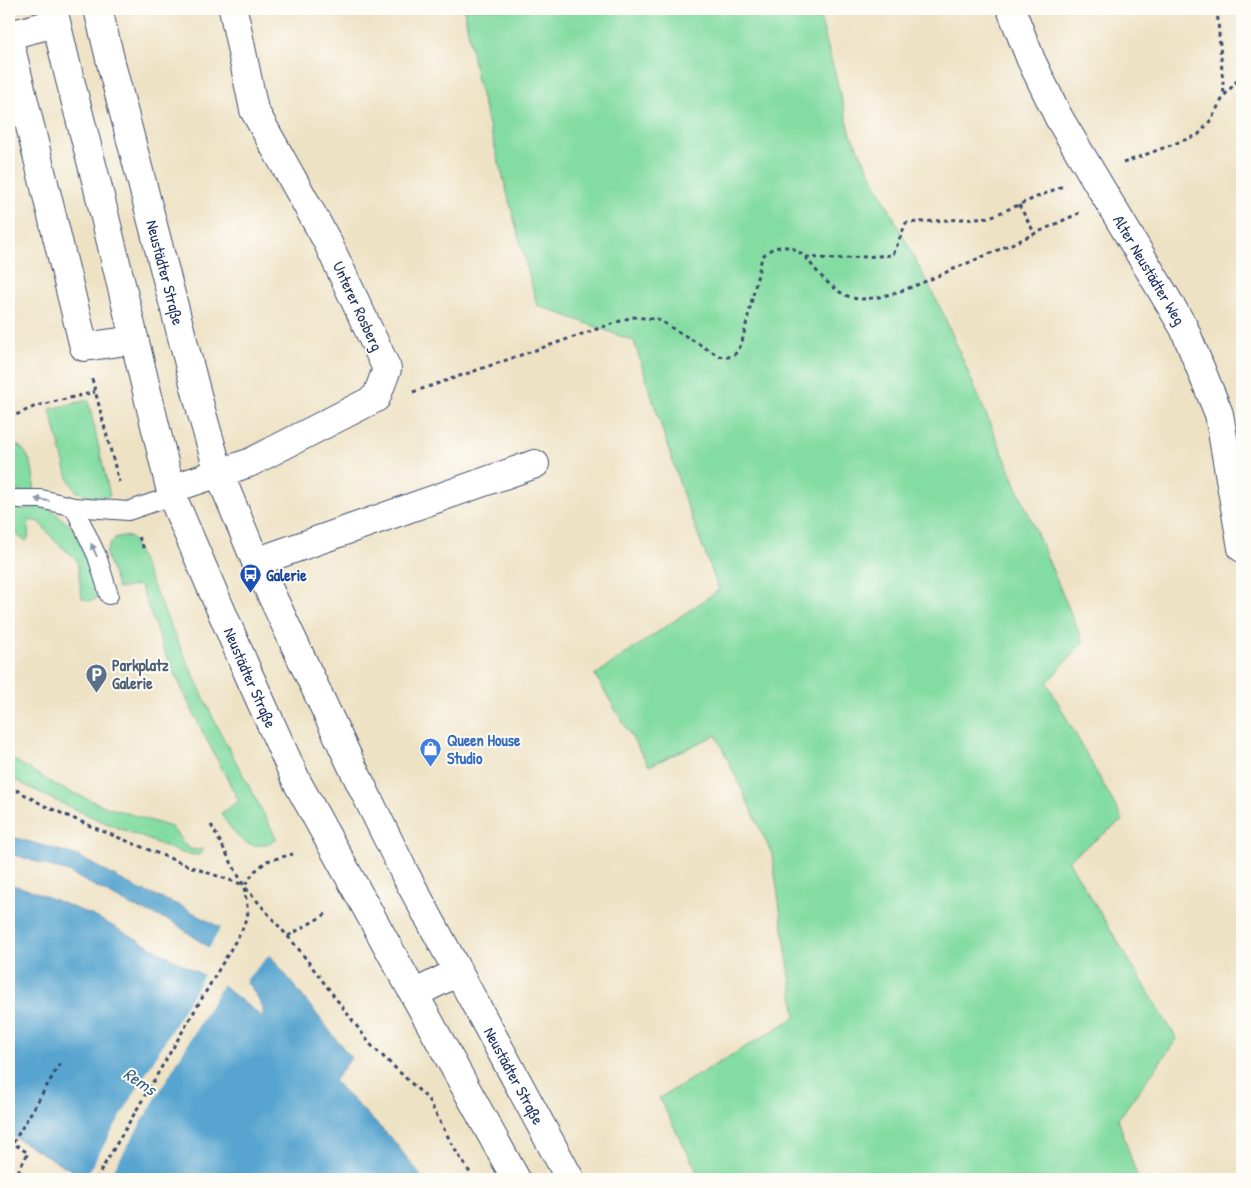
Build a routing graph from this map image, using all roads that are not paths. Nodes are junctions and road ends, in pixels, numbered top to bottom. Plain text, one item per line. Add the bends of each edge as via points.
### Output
1 (98, 9) edge
2 (233, 9) edge
3 (1011, 9) edge
4 (54, 16) edge
5 (9, 36) edge
6 (9, 40) edge
7 (134, 340) junction
8 (535, 464) dead end
9 (219, 473) junction
10 (171, 493) junction
11 (10, 499) edge
12 (74, 507) junction
13 (1242, 548) edge
14 (256, 562) junction
15 (109, 595) dead end
16 (458, 972) junction
17 (414, 994) junction
18 (516, 1179) edge
19 (570, 1179) edge

1 - 9 street, Neustädter Straße
2 - 9 street, Unterer Rosberg via 254,110 327,241 387,368 376,398 249,463
3 - 13 street, Alter Neustädter Weg via 1059,118 1184,328 1219,414
4 - 5 street, Neustädter Straße
4 - 7 street, Neustädter Straße
6 - 7 street via 84,347
7 - 10 street, Neustädter Straße
8 - 14 street
9 - 10 street, Unterer Rosberg
9 - 14 street, Neustädter Straße
10 - 12 lane via 128,511
10 - 17 street, Neustädter Straße via 297,782
12 -> 11 lane via 41,499
15 -> 12 lane via 97,556
14 - 16 street, Neustädter Straße via 400,863
16 - 17 street
16 - 19 street, Neustädter Straße
17 - 18 street, Neustädter Straße

